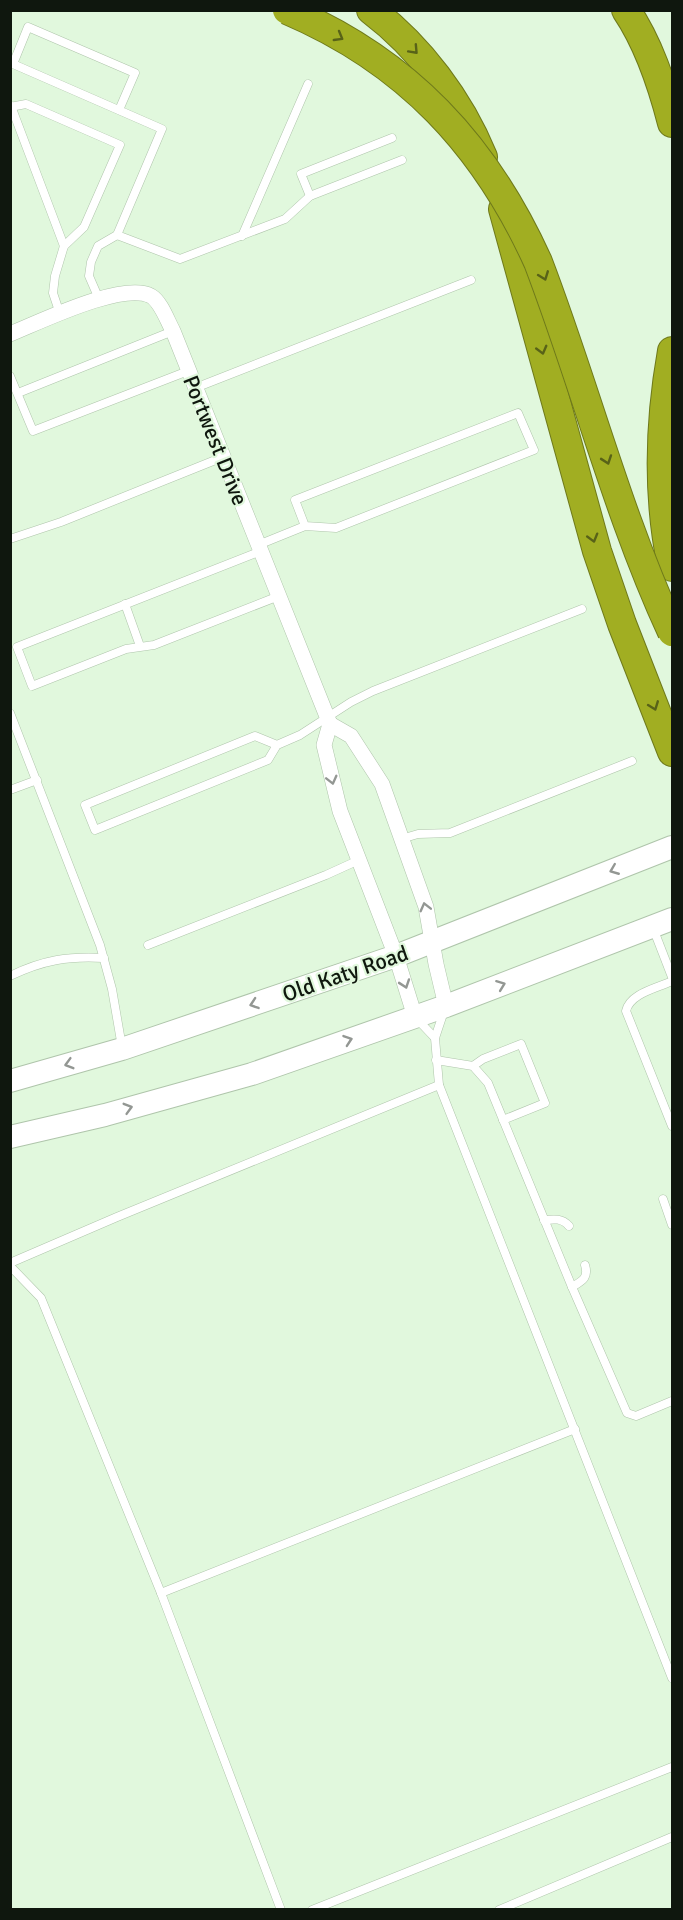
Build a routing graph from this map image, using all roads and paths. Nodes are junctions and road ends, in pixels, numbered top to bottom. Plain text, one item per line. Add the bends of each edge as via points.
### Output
1 (287, 10) edge
2 (371, 10) edge
3 (626, 10) edge
4 (641, 10) edge
5 (672, 78) edge
6 (308, 84) dead end
7 (11, 106) edge
8 (119, 110) junction
9 (672, 123) edge
10 (392, 138) dead end
11 (402, 160) dead end
12 (310, 196) junction
13 (117, 235) junction
14 (242, 236) junction
15 (64, 246) junction
16 (471, 280) dead end
17 (99, 298) junction
18 (60, 314) junction
19 (172, 331) junction
20 (10, 334) edge
21 (672, 351) edge
22 (188, 371) junction
23 (10, 375) edge
24 (195, 388) junction
25 (18, 393) junction
26 (223, 457) junction
27 (305, 526) junction
28 (10, 539) edge
29 (260, 548) junction
30 (672, 567) edge
31 (279, 596) junction
32 (125, 604) junction
33 (582, 609) dead end
34 (672, 632) edge
35 (140, 646) junction
36 (10, 712) edge
37 (329, 721) junction
38 (277, 745) junction
39 (672, 752) edge
40 (632, 761) dead end
41 (36, 780) junction
42 (10, 790) edge
43 (401, 839) junction
44 (672, 848) edge
45 (359, 860) junction
46 (663, 923) edge
47 (432, 942) junction
48 (147, 945) dead end
49 (396, 956) junction
50 (104, 958) junction
51 (10, 976) edge
52 (672, 979) edge
53 (446, 1006) junction
54 (415, 1017) junction
55 (435, 1038) junction
56 (122, 1049) junction
57 (436, 1060) junction
58 (473, 1066) junction
59 (10, 1081) edge
60 (439, 1085) junction
61 (503, 1120) junction
62 (672, 1126) edge
63 (10, 1137) edge
64 (663, 1199) dead end
65 (544, 1221) junction
66 (672, 1225) edge
67 (569, 1226) dead end
68 (10, 1264) edge
69 (585, 1265) dead end
70 (572, 1287) junction
71 (672, 1401) edge
72 (574, 1429) junction
73 (161, 1593) junction
74 (672, 1678) edge
75 (672, 1767) edge
76 (672, 1838) edge
77 (281, 1910) edge
78 (312, 1910) edge
79 (499, 1910) edge

1 -> 34 highway, bridge via 364,51 410,85 453,126 502,192 538,262 634,542
2 -> 39 highway via 404,40 449,94 496,189 597,551
3 - 9 highway via 646,46
4 - 5 highway
6 - 14 lane
7 - 15 lane
7 - 15 lane via 26,104 120,145 84,227
8 - 8 lane via 13,64 28,27 135,73
8 - 13 lane via 162,129
10 - 12 lane via 301,174
11 - 12 lane
12 - 14 lane via 285,219
13 - 14 lane via 180,259
13 - 17 lane via 98,246 91,262 89,276
15 - 18 lane via 53,293
16 - 24 lane
17 - 18 street, Portwest Drive
17 - 19 street, Portwest Drive via 136,292 151,296
18 - 20 street, Portwest Drive
19 - 22 street, Portwest Drive
19 - 25 lane
21 - 30 highway via 661,433 665,533
22 - 24 street, Portwest Drive
22 - 25 lane via 33,431
23 - 25 lane
24 - 26 street, Portwest Drive
26 - 28 lane
26 - 29 street, Portwest Drive
27 - 27 lane via 336,528 534,450 518,413 295,500
27 - 29 lane
29 - 31 street, Portwest Drive
29 - 32 lane
31 - 35 lane via 154,645
31 - 37 street, Portwest Drive
32 - 35 lane
32 - 35 lane via 17,647 32,686
33 - 37 lane via 373,691 351,702
36 - 41 lane
37 - 38 lane
37 - 43 street via 351,736 382,784
37 -> 45 street, Portwest Drive via 324,745 340,811
38 - 38 lane via 255,736 85,805 95,830 268,760
40 - 43 lane via 450,833
41 - 42 lane
41 - 50 lane
47 -> 43 street via 426,907
44 -> 47 main road, Old Katy Road
45 - 48 lane
45 - 49 street, Portwest Drive
46 - 52 lane
53 -> 46 main road
47 - 49 main road, Old Katy Road
47 - 53 street
49 -> 54 street, Portwest Drive
49 -> 56 main road, Old Katy Road
50 - 51 lane via 58,958
50 - 56 lane
52 - 62 lane via 633,998 626,1011
53 - 54 main road
53 - 55 lane
54 - 55 lane
63 -> 54 main road via 252,1074
55 - 57 lane
56 -> 59 main road, Old Katy Road
57 - 58 lane
57 - 60 lane
58 - 61 lane via 488,1083
58 - 61 lane via 521,1044 545,1103
60 - 68 lane
60 - 72 lane
61 - 65 lane
64 - 66 lane
65 - 67 lane via 558,1219
65 - 70 lane
68 - 73 lane via 40,1298
69 - 70 lane via 586,1277
70 - 71 lane via 627,1413 636,1416
72 - 73 lane
72 - 74 lane
73 - 77 lane
75 - 78 lane
76 - 79 lane

